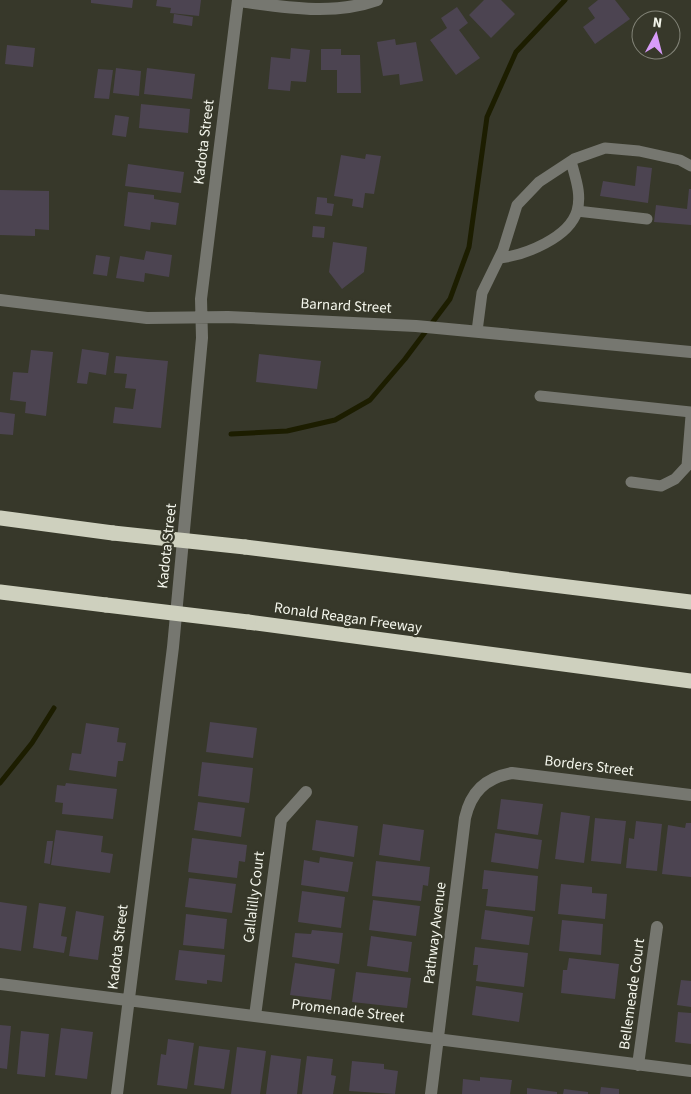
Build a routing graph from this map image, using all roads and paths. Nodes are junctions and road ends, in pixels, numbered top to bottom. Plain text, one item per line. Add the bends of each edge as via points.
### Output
1 (377, 0) edge
2 (238, 1) edge
3 (571, 161) junction
4 (691, 166) edge
5 (577, 211) junction
6 (647, 219) dead end
7 (500, 258) junction
8 (0, 300) edge
9 (202, 318) junction
10 (477, 331) junction
11 (691, 352) edge
12 (540, 396) dead end
13 (691, 412) edge
14 (691, 416) edge
15 (631, 482) dead end
16 (0, 518) edge
17 (0, 592) edge
18 (691, 602) edge
19 (691, 681) edge
20 (485, 782) joint
21 (306, 792) dead end
22 (691, 795) edge
23 (657, 927) dead end
24 (0, 984) edge
25 (128, 1001) junction
26 (255, 1016) junction
27 (438, 1040) junction
28 (638, 1065) junction
29 (691, 1071) edge
30 (117, 1094) edge
31 (431, 1094) edge

1 - 2 street via 337,9 302,9
2 - 9 street, Kadota Street via 201,299
3 - 4 lane via 605,148 639,151 680,160
3 - 5 lane via 578,188
3 - 7 lane via 539,182 516,205
5 - 6 lane
5 - 7 lane via 568,227 546,243 516,256
7 - 10 lane via 482,294
8 - 9 street, Barnard Street via 148,318
9 - 10 street, Barnard Street
9 - 25 street, Kadota Street via 173,648
10 - 11 street, Barnard Street
12 - 13 lane
14 - 15 lane via 687,466 661,486
16 - 18 highway, bridge
17 - 19 highway, Ronald Reagan Freeway, bridge
20 - 22 street, Borders Street via 512,773
20 - 27 street, Pathway Avenue via 468,804 465,818
21 - 26 street, Callalilly Court via 281,820
23 - 28 street, Bellemeade Court
24 - 25 street, Promenade Street
25 - 26 street, Promenade Street
25 - 30 street, Kadota Street
26 - 27 street, Promenade Street
27 - 28 street, Promenade Street
27 - 31 street, Pathway Avenue
28 - 29 street, Promenade Street

